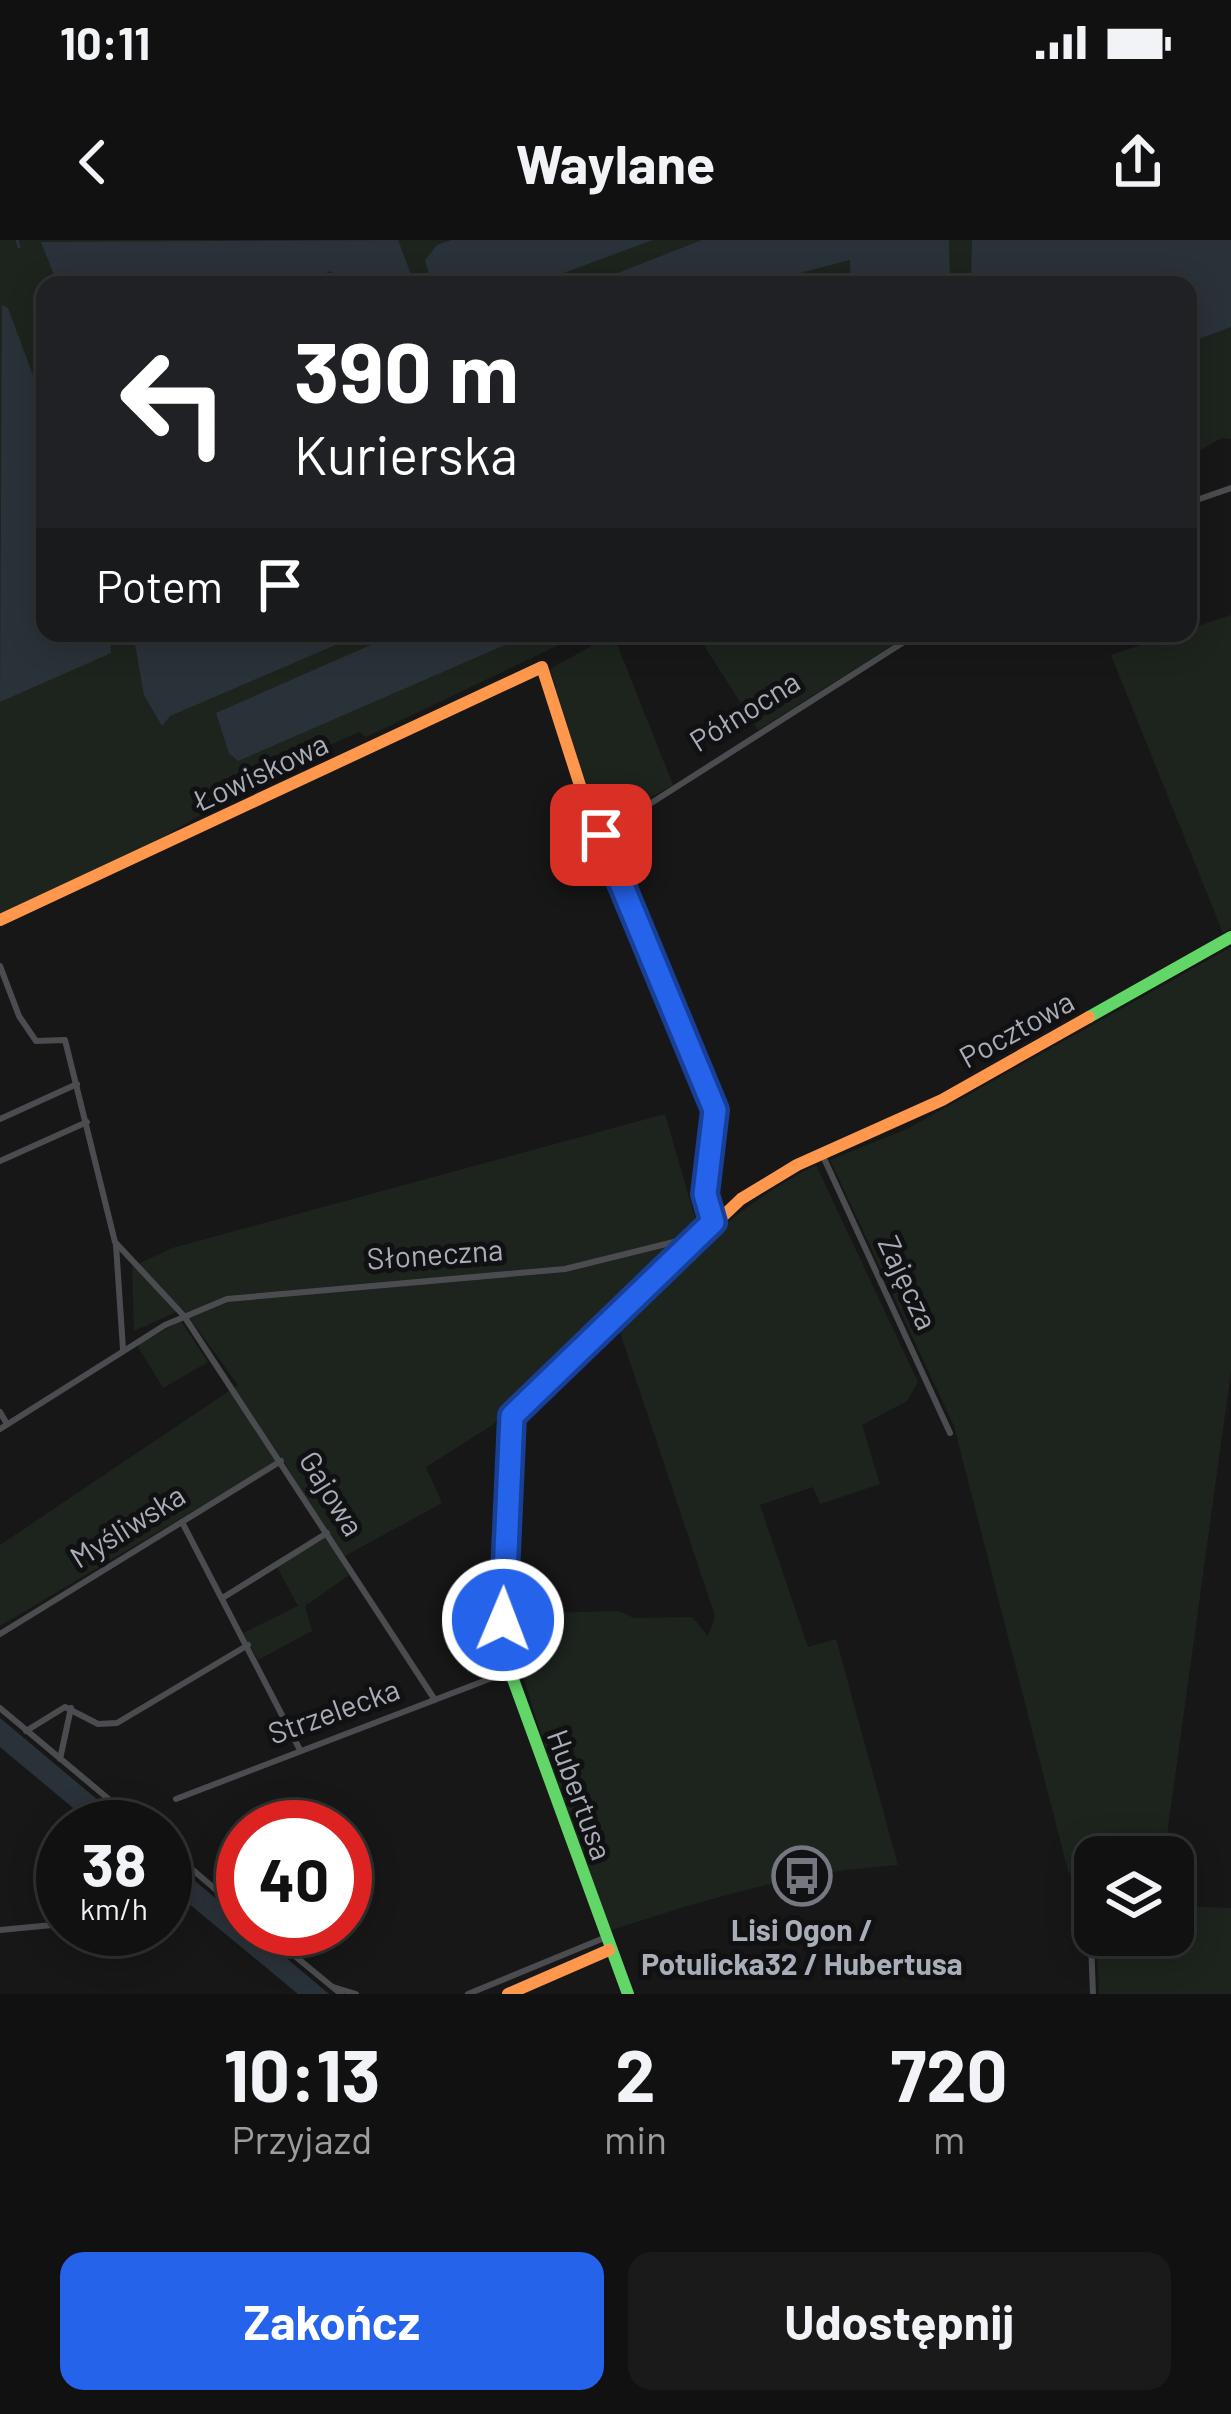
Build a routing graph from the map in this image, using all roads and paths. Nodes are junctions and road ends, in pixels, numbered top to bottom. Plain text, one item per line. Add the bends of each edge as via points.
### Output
1 (1231, 488) edge
2 (1197, 499) edge
3 (904, 642) edge
4 (601, 835) junction
5 (0, 920) edge
6 (1231, 937) edge
7 (0, 966) edge
8 (77, 1084) junction
9 (0, 1119) edge
10 (87, 1122) junction
11 (822, 1154) junction
12 (0, 1160) edge
13 (713, 1222) junction
14 (116, 1242) junction
15 (690, 1244) junction
16 (184, 1316) junction
17 (123, 1349) junction
18 (0, 1412) edge
19 (3, 1427) edge
20 (950, 1433) dead end
21 (281, 1461) junction
22 (182, 1522) junction
23 (327, 1533) junction
24 (224, 1597) junction
25 (0, 1634) edge
26 (248, 1645) junction
27 (510, 1671) junction
28 (436, 1700) junction
29 (0, 1708) edge
30 (71, 1708) junction
31 (26, 1731) junction
32 (299, 1748) junction
33 (60, 1759) junction
34 (176, 1799) dead end
35 (109, 1800) edge
36 (192, 1869) edge
37 (216, 1889) edge
38 (36, 1927) edge
39 (0, 1930) edge
40 (607, 1944) junction
41 (294, 1956) edge
42 (1092, 1956) edge
43 (329, 1986) junction
44 (340, 1994) edge
45 (356, 1994) edge
46 (468, 1994) edge
47 (508, 1994) edge
48 (628, 1994) edge
49 (1093, 1994) edge

1 - 2 street
3 - 4 street, Północna
4 - 5 street, Łowiskowa via 542,667
4 - 13 street via 715,1110 705,1194
6 - 11 street, Pocztowa via 942,1100
7 - 8 street via 36,1041 65,1040
8 - 9 street
8 - 10 street
10 - 12 street
10 - 14 street
11 - 13 street, Hubertusa
11 - 20 street, Zajęcza
13 - 15 street, Hubertusa
14 - 16 street
14 - 17 street
15 - 16 street, Słoneczna via 566,1269 227,1299
15 - 27 street, Hubertusa via 512,1416 503,1620
16 - 17 street, Słoneczna
16 - 21 street, Gajowa
17 - 19 street, Słoneczna
18 - 19 street
21 - 22 street, Myśliwska
21 - 23 street, Gajowa
22 - 24 street
22 - 25 street, Myśliwska
23 - 24 street
23 - 28 street, Gajowa
24 - 26 street
26 - 30 street via 117,1723 98,1724
26 - 32 street
27 - 28 street, Strzelecka
27 - 40 street, Hubertusa
28 - 32 street, Strzelecka
29 - 31 street
30 - 31 street
30 - 33 street
31 - 33 street
32 - 34 street, Strzelecka
33 - 35 street
36 - 37 street
38 - 39 street
40 - 46 street
40 - 47 street
40 - 48 street, Hubertusa
41 - 43 street
42 - 49 street
43 - 44 street
43 - 45 street

